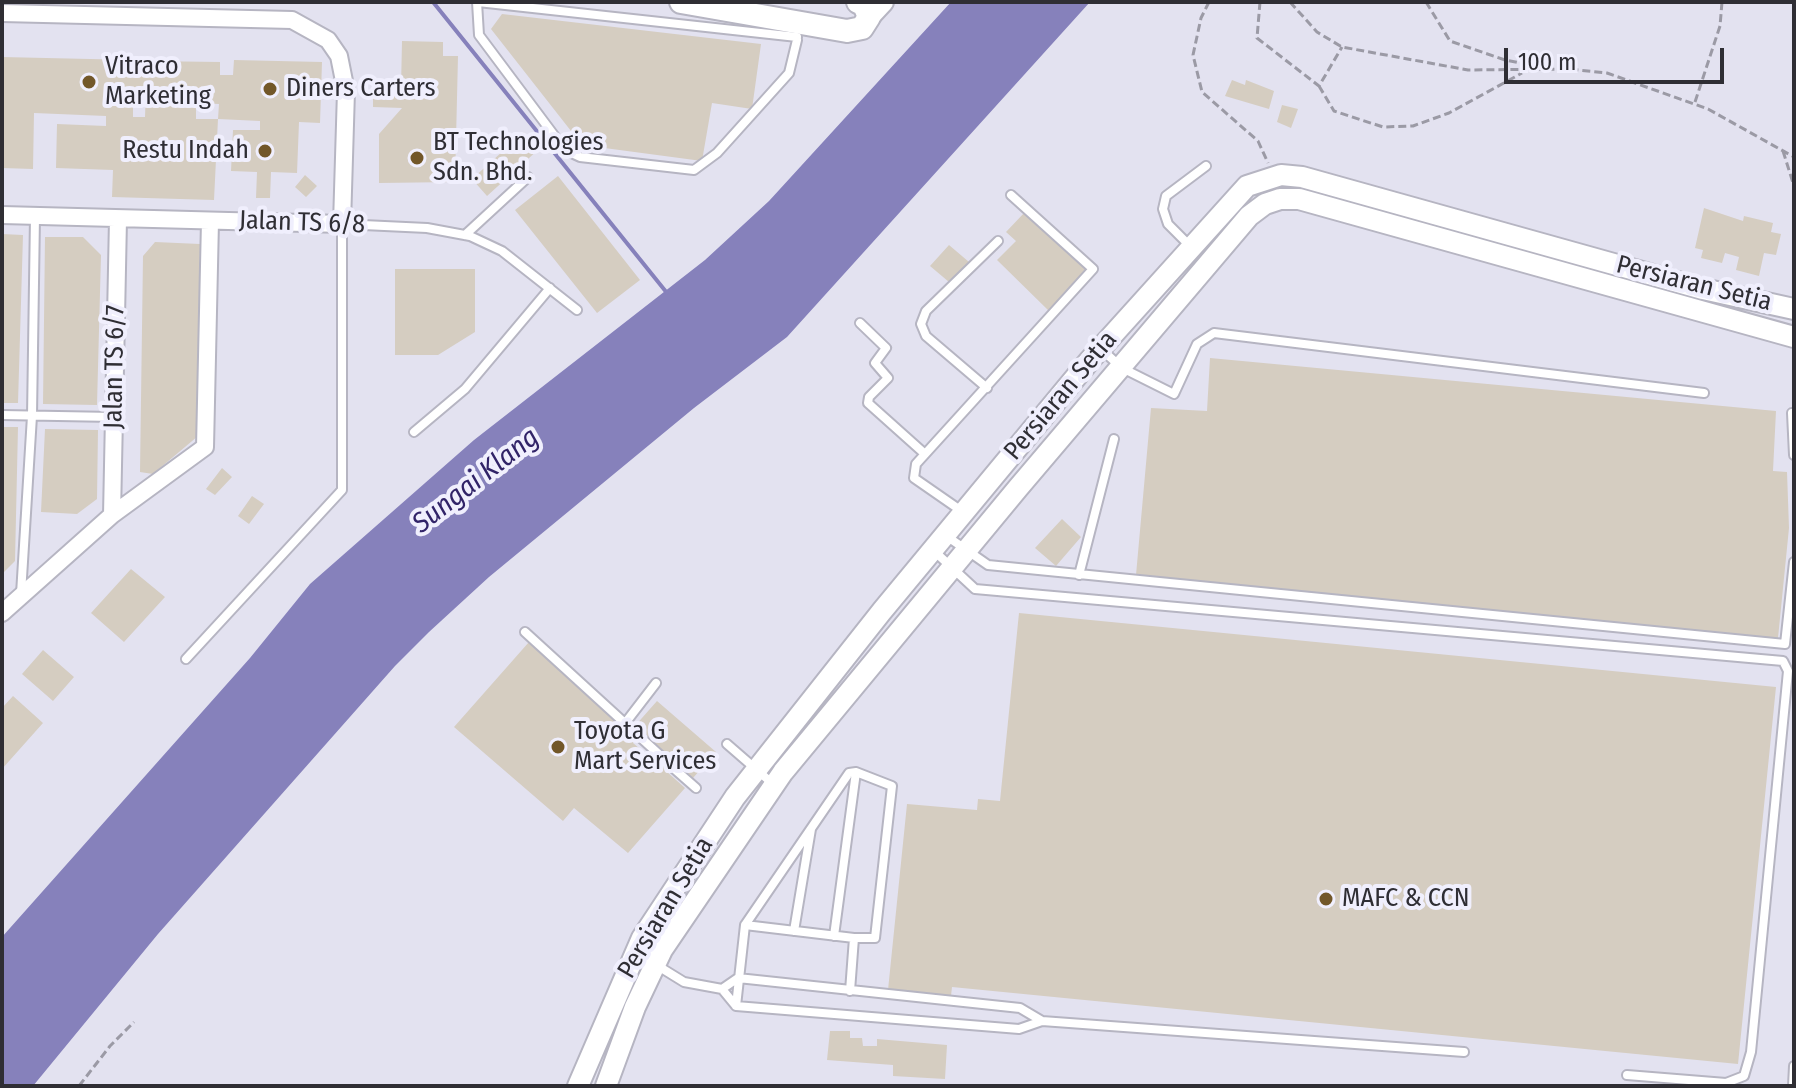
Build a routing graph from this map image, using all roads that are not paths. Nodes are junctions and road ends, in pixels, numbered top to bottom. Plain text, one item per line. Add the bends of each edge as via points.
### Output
1 (478, 2) edge
2 (681, 2) edge
3 (870, 7) edge
4 (2, 13) edge
5 (796, 31) junction
6 (1206, 166) dead end
7 (528, 177) dead end
8 (1271, 177) junction
9 (1011, 195) dead end
10 (1274, 201) junction
11 (2, 215) edge
12 (35, 216) junction
13 (118, 219) junction
14 (210, 221) junction
15 (342, 224) junction
16 (465, 235) junction
17 (998, 241) dead end
18 (1190, 246) junction
19 (550, 288) junction
20 (1794, 309) edge
21 (577, 310) dead end
22 (860, 323) dead end
23 (1794, 337) edge
24 (1100, 348) junction
25 (1122, 368) junction
26 (987, 388) junction
27 (1704, 393) dead end
28 (1792, 413) dead end
29 (2, 415) edge
30 (32, 416) junction
31 (114, 417) junction
32 (414, 432) dead end
33 (1114, 439) dead end
34 (925, 454) junction
35 (1794, 455) edge
36 (963, 512) junction
37 (112, 515) junction
38 (938, 542) junction
39 (960, 559) junction
40 (1794, 562) edge
41 (1079, 575) junction
42 (20, 598) junction
43 (2, 613) edge
44 (525, 632) dead end
45 (186, 659) dead end
46 (656, 683) dead end
47 (626, 722) junction
48 (727, 744) dead end
49 (663, 758) dead end
50 (671, 766) dead end
51 (756, 770) junction
52 (856, 772) junction
53 (774, 785) junction
54 (696, 788) dead end
55 (812, 827) junction
56 (745, 925) junction
57 (794, 931) junction
58 (834, 936) junction
59 (854, 938) junction
60 (635, 952) junction
61 (655, 965) junction
62 (738, 978) junction
63 (722, 989) junction
64 (850, 991) junction
65 (736, 1006) junction
66 (1042, 1021) junction
67 (1464, 1052) dead end
68 (1794, 1066) edge
69 (1627, 1075) dead end
70 (578, 1086) edge
71 (606, 1086) edge
72 (1793, 1086) edge

1 - 5 lane
1 - 5 lane via 479,35 565,150 580,157 680,169 704,164 785,77
2 - 5 main road
3 - 5 main road via 862,28
4 - 15 street via 268,17 313,28 328,40 344,73
6 - 18 lane via 1166,196 1163,209 1168,224
7 - 16 lane
8 - 10 street
8 - 18 street, Persiaran Setia via 1247,186
8 - 20 street, Persiaran Setia via 1302,177 1703,289
9 - 26 lane via 1093,269
10 - 23 street, Persiaran Setia via 1299,199
10 - 25 street, Persiaran Setia via 1249,216
11 - 12 street, Jalan TS 6/8
12 - 13 street, Jalan TS 6/8
12 - 30 lane
13 - 14 street, Jalan TS 6/8
13 - 31 street, Jalan TS 6/7
14 - 15 street, Jalan TS 6/8
14 - 37 street via 205,447
15 - 16 lane, Jalan TS 6/8
15 - 45 lane via 342,490
16 - 19 lane, Jalan TS 6/8 via 502,251
17 - 26 lane via 926,311 921,324 926,336
18 - 24 street, Persiaran Setia
19 - 21 lane, Jalan TS 6/8
19 - 32 lane via 465,389
22 - 34 lane via 886,348 875,363 888,378 868,403
24 - 25 lane
24 - 36 street, Persiaran Setia
25 - 27 lane via 1174,394 1197,344 1214,333
25 - 39 street, Persiaran Setia
26 - 34 lane
28 - 35 lane
29 - 30 lane
30 - 31 lane
30 - 42 lane
31 - 37 street, Jalan TS 6/7
33 - 41 lane
34 - 36 lane via 916,464 914,478
36 - 38 street, Persiaran Setia
37 - 42 street
38 - 39 lane
38 - 39 lane
38 - 51 street, Persiaran Setia
39 - 41 lane
39 - 53 street, Persiaran Setia
39 - 69 lane via 975,589 1783,661 1788,671 1751,1052 1744,1076 1726,1083
40 - 41 lane via 1785,644
42 - 43 street
44 - 47 lane
46 - 47 lane
47 - 49 lane
48 - 51 lane
50 - 54 lane
51 - 53 lane
51 - 60 street, Persiaran Setia
52 - 55 lane via 849,773
52 - 58 lane
52 - 59 lane via 892,786 875,938
53 - 61 street, Persiaran Setia
55 - 56 lane
55 - 57 lane
56 - 57 lane
56 - 62 lane
57 - 58 lane
58 - 59 lane
59 - 64 lane
60 - 61 lane
60 - 70 street, Persiaran Setia
61 - 63 lane via 684,982
61 - 71 street, Persiaran Setia
62 - 63 lane
62 - 64 lane
62 - 65 lane
63 - 65 lane
64 - 66 lane via 1020,1008
65 - 66 lane via 1019,1029
66 - 67 lane
68 - 72 lane

